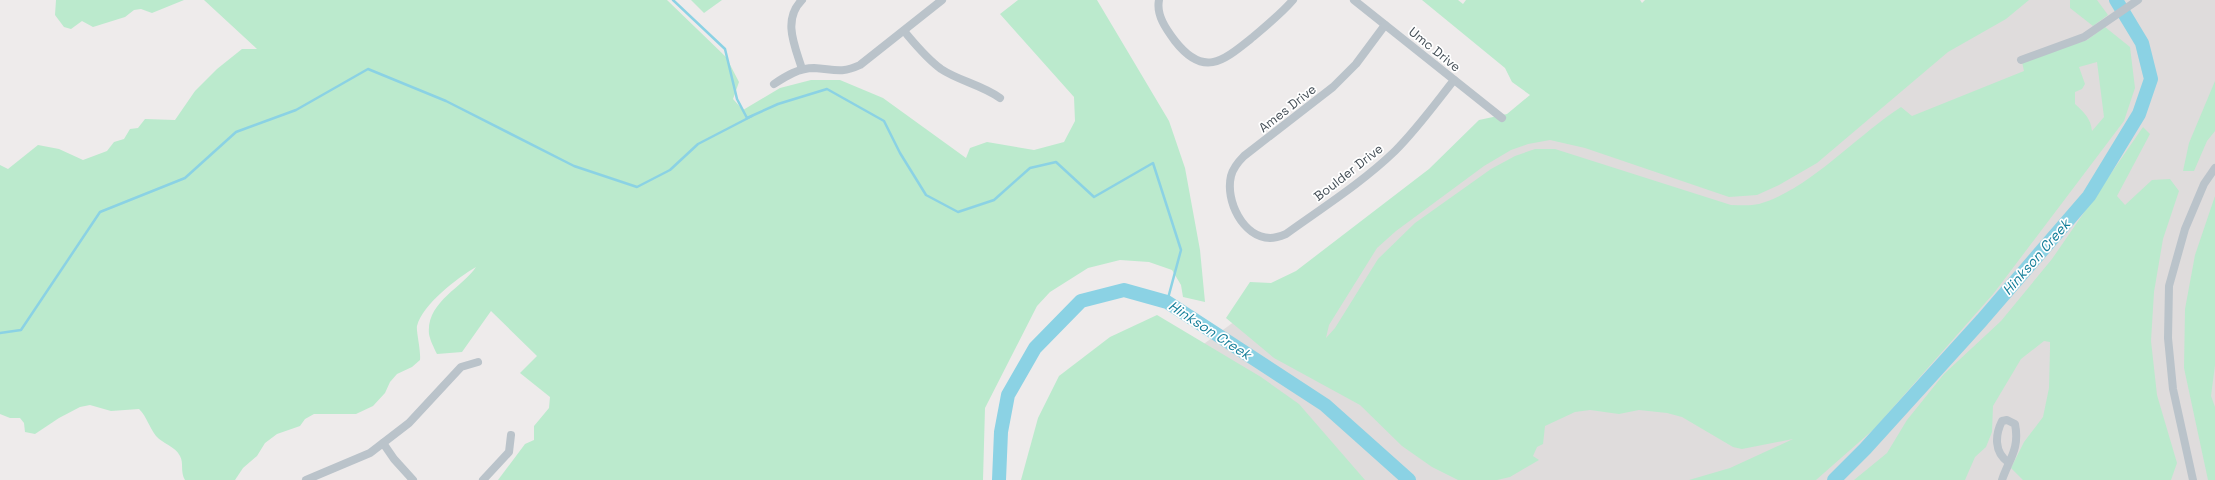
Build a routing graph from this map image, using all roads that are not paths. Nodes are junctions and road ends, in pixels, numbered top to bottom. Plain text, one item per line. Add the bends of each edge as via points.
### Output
1 (802, 0) edge
2 (942, 0) edge
3 (1159, 0) edge
4 (1293, 0) edge
5 (1354, 0) edge
6 (2138, 0) edge
7 (1385, 25) junction
8 (904, 31) junction
9 (2021, 60) dead end
10 (802, 69) junction
11 (1454, 80) junction
12 (774, 84) dead end
13 (1000, 98) dead end
14 (1502, 118) dead end
15 (2215, 168) edge
16 (1239, 218) joint
17 (478, 362) dead end
18 (511, 435) dead end
19 (383, 443) junction
20 (2008, 462) junction
21 (306, 480) edge
22 (414, 480) edge
23 (483, 480) edge
24 (2002, 480) edge
25 (2193, 480) edge

1 - 10 street via 793,12 791,23 791,34
2 - 8 street
3 - 4 street via 1158,14 1184,53 1194,60 1216,63 1227,58 1284,12
5 - 7 street, Umc Drive
6 - 9 street via 2075,41
7 - 11 street, Umc Drive
7 - 16 street, Ames Drive via 1356,64 1333,87 1235,165 1231,177 1231,193
8 - 10 street via 860,65 849,70
8 - 13 street via 923,53 942,69 964,81 986,88
10 - 12 street
11 - 14 street, Umc Drive
11 - 16 street, Boulder Drive via 1412,134 1394,152 1374,170 1286,234 1271,238 1259,236 1246,227
15 - 25 street via 2204,184 2185,229 2169,286 2168,338 2172,390
17 - 19 street via 461,367 409,423
18 - 23 street via 508,452
19 - 21 street via 370,453
19 - 22 street
20 - 20 street via 2013,457 2016,434 2014,424 2007,420 2002,421 1996,441 2000,455
20 - 24 street

